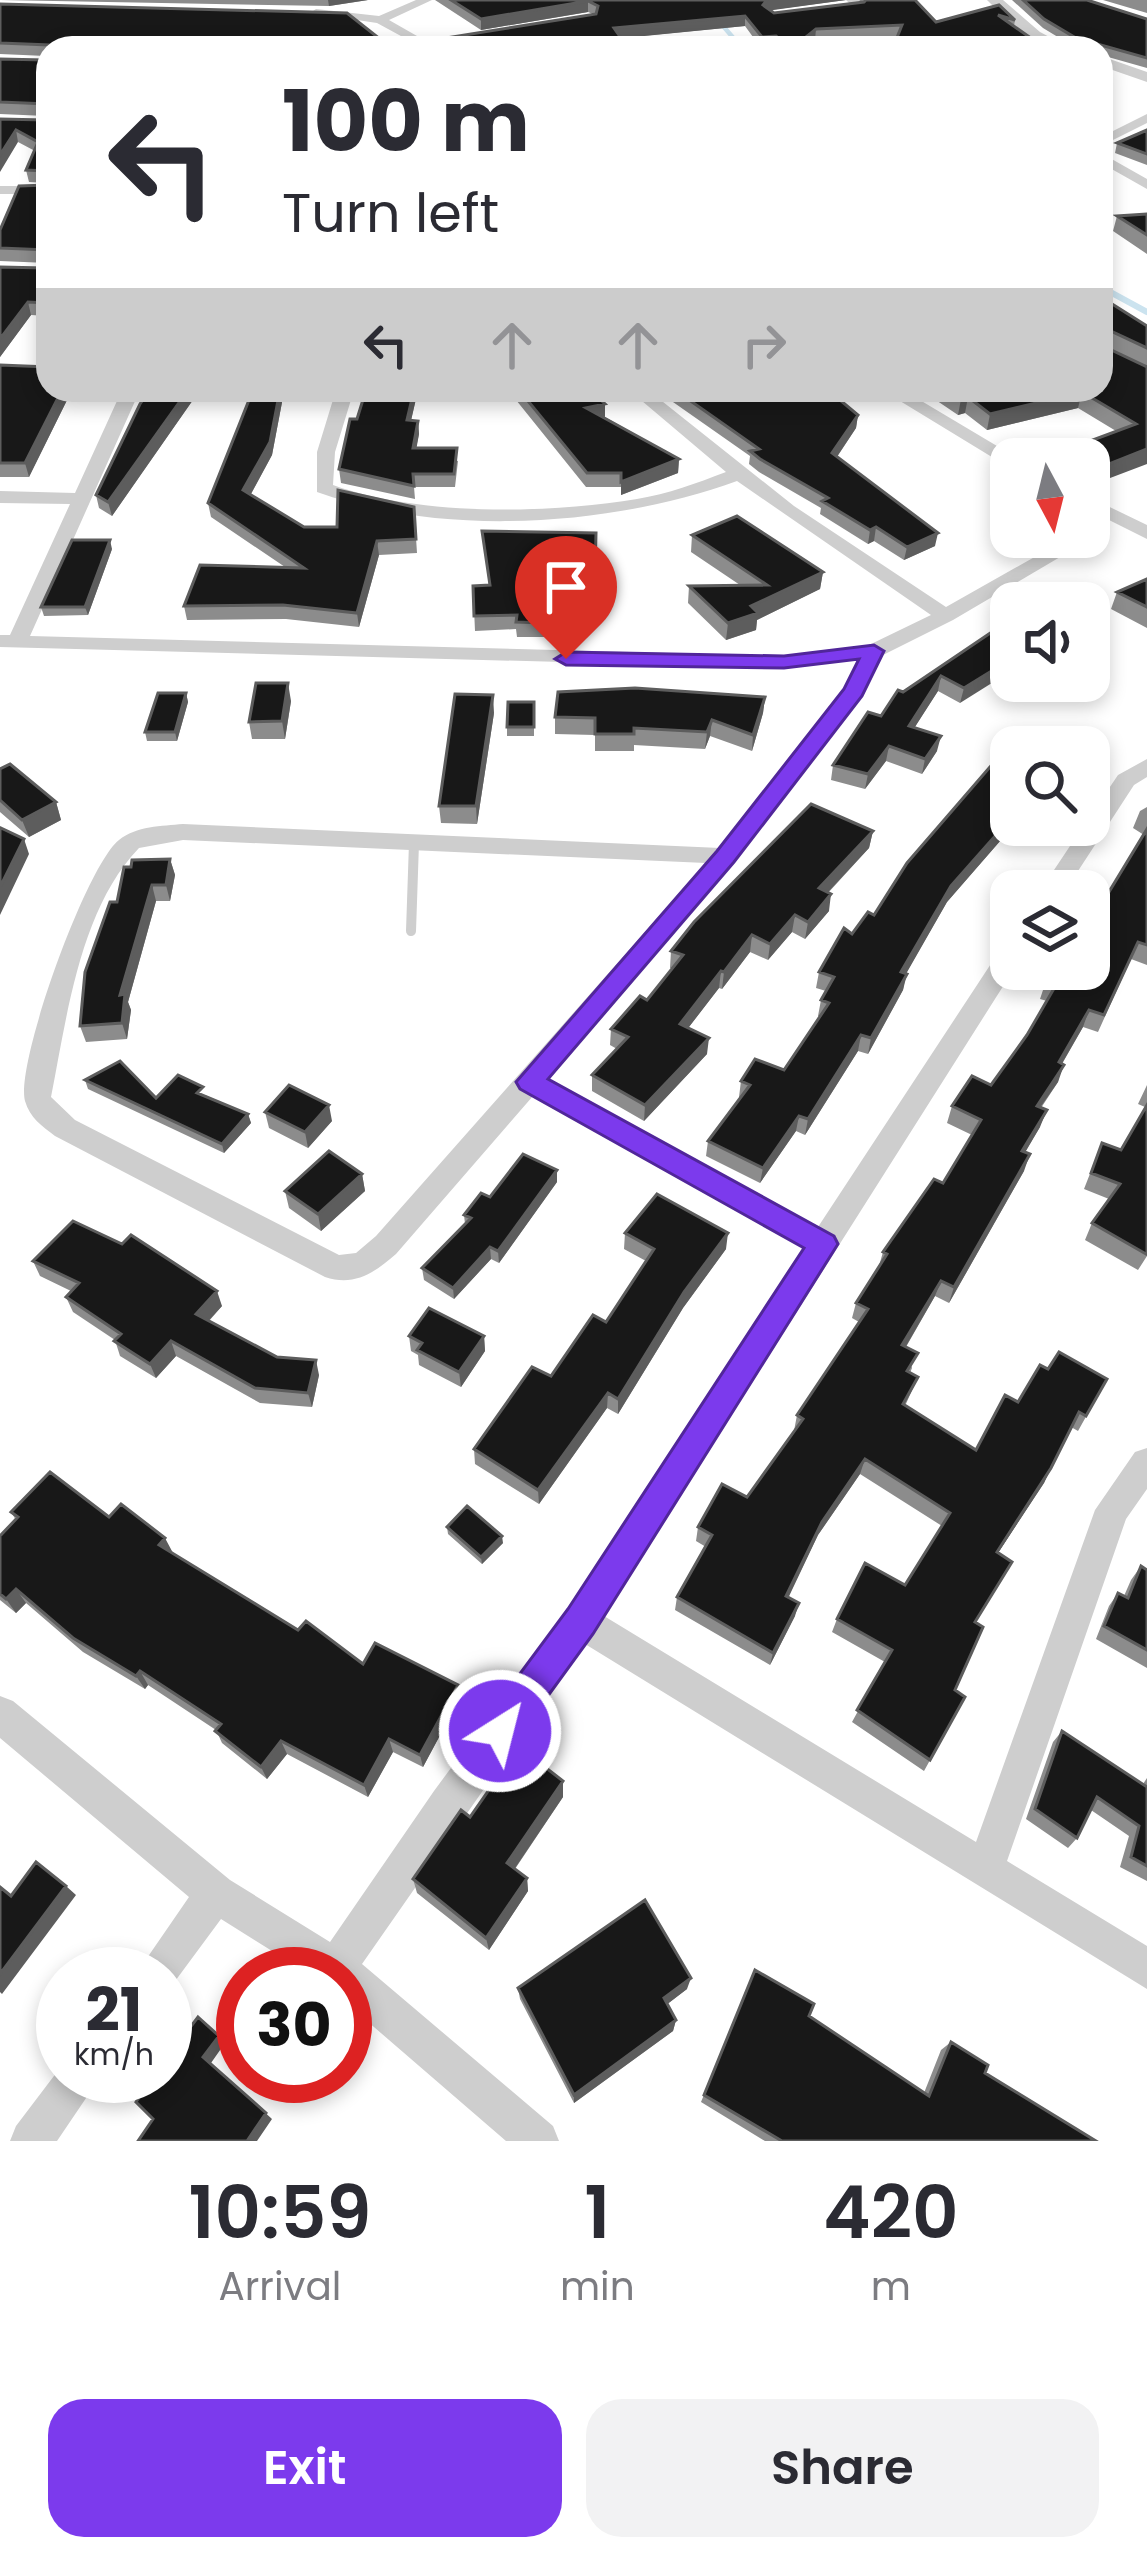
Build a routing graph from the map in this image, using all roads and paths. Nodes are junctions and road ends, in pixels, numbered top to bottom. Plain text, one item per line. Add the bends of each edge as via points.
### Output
1 (445, 0) edge
2 (994, 0) edge
3 (421, 2) edge
4 (850, 4) edge
5 (310, 13) edge
6 (380, 20) junction
7 (410, 36) edge
8 (887, 36) edge
9 (1037, 36) edge
10 (1113, 65) edge
11 (1147, 77) edge
12 (1147, 118) edge
13 (1113, 130) edge
14 (1118, 130) junction
15 (1113, 134) edge
16 (1147, 140) edge
17 (1113, 164) edge
18 (1147, 185) edge
19 (0, 190) edge
20 (36, 190) edge
21 (126, 402) edge
22 (341, 402) edge
23 (652, 402) edge
24 (911, 402) edge
25 (990, 449) edge
26 (735, 475) junction
27 (0, 497) edge
28 (82, 499) junction
29 (1110, 514) edge
30 (1116, 517) junction
31 (1110, 521) edge
32 (1147, 533) edge
33 (1048, 558) edge
34 (946, 616) junction
35 (9, 642) edge
36 (874, 651) junction
37 (1147, 766) edge
38 (414, 843) junction
39 (726, 856) junction
40 (1066, 870) edge
41 (411, 931) dead end
42 (990, 986) edge
43 (530, 1082) junction
44 (823, 1244) junction
45 (1147, 1463) edge
46 (580, 1621) junction
47 (0, 1714) edge
48 (985, 1870) junction
49 (216, 1894) junction
50 (176, 1947) edge
51 (301, 1947) edge
52 (357, 1947) edge
53 (1147, 1969) edge
54 (372, 1999) edge
55 (60, 2103) edge
56 (31, 2141) edge
57 (538, 2141) edge

1 - 3 street
2 - 9 street
3 - 6 street
4 - 8 street
5 - 6 street
6 - 7 street
10 - 11 street
12 - 14 street
13 - 14 street
14 - 15 street
14 - 16 street
17 - 18 street
19 - 20 street
21 - 28 street
22 - 26 street via 324,488 369,504 613,508
23 - 26 street
24 - 25 street
26 - 34 street
27 - 28 street
28 - 35 street
29 - 30 street
30 - 31 street
30 - 32 street
33 - 34 street
34 - 36 street
35 - 36 street via 709,663
36 - 39 street via 854,691
37 - 40 street via 1126,781
38 - 39 street
38 - 41 lane
38 - 43 street via 161,832 133,840 112,860 59,985 37,1096 44,1112 335,1268 363,1265 386,1245
39 - 43 street
42 - 44 street
43 - 44 street
44 - 46 street
45 - 48 street via 1112,1510
46 - 48 street
46 - 52 street via 447,1804
47 - 49 street
48 - 53 street
49 - 50 street
49 - 51 street
54 - 57 street
55 - 56 street

